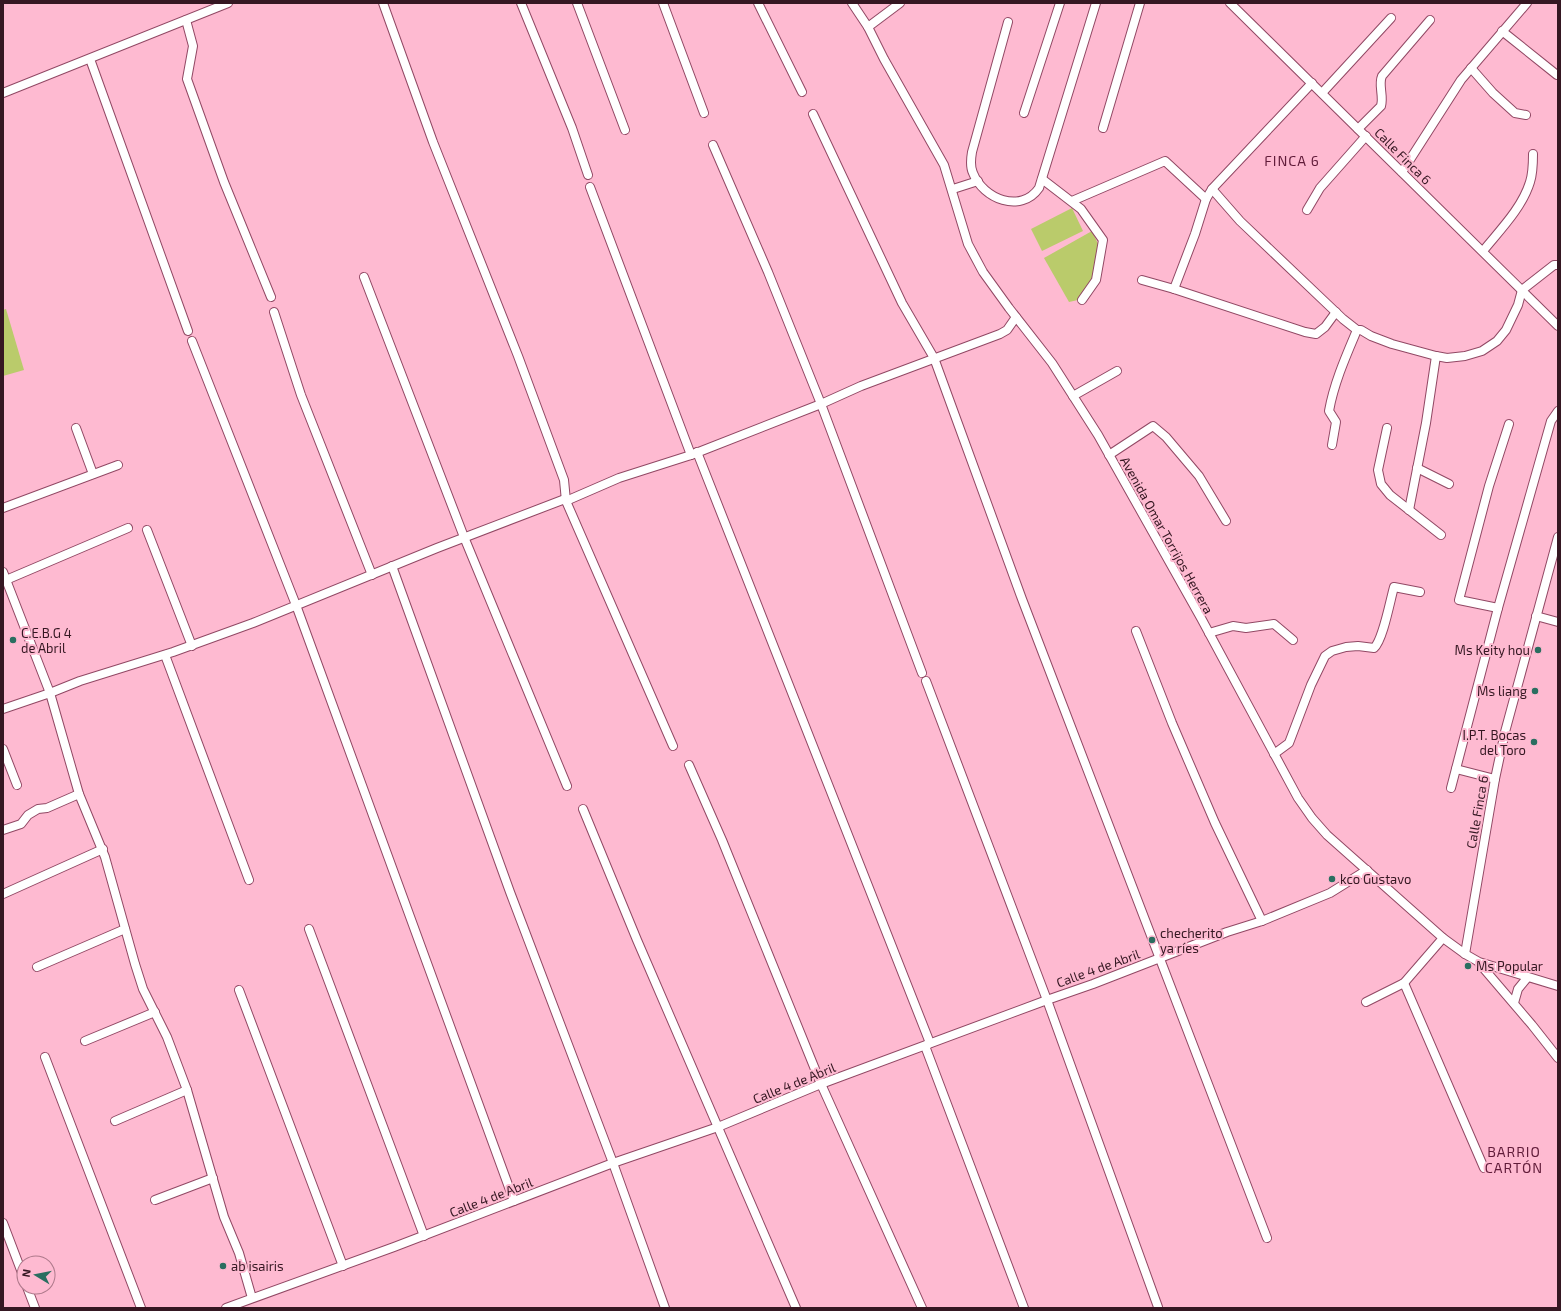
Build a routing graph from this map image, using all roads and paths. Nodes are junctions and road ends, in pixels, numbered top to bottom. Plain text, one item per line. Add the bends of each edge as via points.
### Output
1 (228, 3) edge
2 (383, 3) edge
3 (521, 3) edge
4 (577, 3) edge
5 (662, 3) edge
6 (758, 3) edge
7 (852, 3) edge
8 (900, 3) edge
9 (1060, 3) edge
10 (1096, 3) edge
11 (1140, 3) edge
12 (1527, 3) edge
13 (1236, 5) edge
14 (1391, 18) dead end
15 (186, 20) junction
16 (1430, 20) dead end
17 (1008, 22) dead end
18 (868, 27) junction
19 (1502, 31) junction
20 (90, 58) junction
21 (1471, 68) junction
22 (1557, 75) dead end
23 (1312, 83) junction
24 (802, 92) dead end
25 (3, 93) edge
26 (1322, 93) junction
27 (704, 113) dead end
28 (1024, 113) dead end
29 (813, 114) dead end
30 (1526, 115) dead end
31 (1103, 128) dead end
32 (1358, 129) junction
33 (626, 130) dead end
34 (1366, 136) junction
35 (713, 145) dead end
36 (1533, 154) dead end
37 (1402, 172) junction
38 (588, 176) dead end
39 (1042, 178) junction
40 (978, 182) junction
41 (590, 187) dead end
42 (953, 189) junction
43 (1212, 189) junction
44 (1206, 199) junction
45 (1072, 201) junction
46 (1307, 210) dead end
47 (1483, 251) junction
48 (1558, 265) edge
49 (364, 277) dead end
50 (1142, 280) dead end
51 (1174, 289) junction
52 (1522, 290) junction
53 (271, 297) dead end
54 (1082, 300) dead end
55 (274, 312) dead end
56 (1336, 312) junction
57 (1016, 317) junction
58 (1558, 326) edge
59 (1356, 330) junction
60 (188, 331) dead end
61 (192, 341) dead end
62 (1436, 356) junction
63 (934, 358) junction
64 (1116, 371) dead end
65 (1073, 396) junction
66 (821, 404) junction
67 (1558, 410) edge
68 (1509, 424) dead end
69 (76, 428) dead end
70 (1387, 428) dead end
71 (1332, 445) dead end
72 (694, 453) junction
73 (1109, 455) junction
74 (118, 465) dead end
75 (1417, 468) junction
76 (93, 474) junction
77 (1449, 484) dead end
78 (566, 501) junction
79 (3, 508) edge
80 (1409, 510) junction
81 (1226, 521) dead end
82 (128, 528) dead end
83 (147, 530) dead end
84 (1441, 535) dead end
85 (464, 537) junction
86 (1558, 537) edge
87 (392, 566) junction
88 (372, 575) junction
89 (4, 576) edge
90 (1420, 592) dead end
91 (296, 605) junction
92 (1498, 608) junction
93 (1536, 616) junction
94 (1558, 622) edge
95 (1136, 631) dead end
96 (1209, 633) junction
97 (1293, 640) dead end
98 (192, 646) junction
99 (165, 655) junction
100 (50, 693) junction
101 (3, 709) edge
102 (673, 746) dead end
103 (3, 749) edge
104 (1274, 754) junction
105 (689, 765) dead end
106 (1456, 769) junction
107 (1495, 778) junction
108 (17, 785) dead end
109 (567, 786) dead end
110 (1451, 788) dead end
111 (78, 794) junction
112 (583, 808) dead end
113 (3, 830) edge
114 (103, 849) junction
115 (1367, 870) junction
116 (248, 880) dead end
117 (3, 894) edge
118 (1262, 921) junction
119 (125, 929) junction
120 (309, 929) dead end
121 (1443, 938) junction
122 (1465, 954) junction
123 (1159, 958) junction
124 (1478, 962) junction
125 (36, 967) dead end
126 (1527, 978) junction
127 (1404, 983) junction
128 (1558, 986) edge
129 (239, 990) dead end
130 (1048, 1000) junction
131 (1366, 1002) dead end
132 (1514, 1003) junction
133 (155, 1012) junction
134 (86, 1041) dead end
135 (927, 1045) junction
136 (45, 1057) dead end
137 (1558, 1058) edge
138 (821, 1084) junction
139 (187, 1090) junction
140 (115, 1121) dead end
141 (718, 1126) junction
142 (613, 1163) junction
143 (1484, 1168) dead end
144 (213, 1178) junction
145 (154, 1200) dead end
146 (514, 1201) junction
147 (3, 1223) edge
148 (424, 1236) junction
149 (1267, 1238) dead end
150 (16, 1257) edge
151 (343, 1266) junction
152 (30, 1295) edge
153 (252, 1298) junction
154 (1158, 1307) dead end
155 (35, 1308) edge
156 (141, 1308) edge
157 (226, 1308) edge
158 (665, 1308) edge
159 (796, 1308) edge
160 (922, 1308) edge
161 (1024, 1308) edge

1 - 15 street
2 - 78 street via 564,480
3 - 38 street via 572,128
4 - 33 street
5 - 27 street
6 - 24 street
7 - 18 street, Avenida Omar Torrijos Herrera
8 - 18 street
9 - 28 street
10 - 39 street
11 - 31 street
12 - 19 street
13 - 23 street, Calle Finca 6
14 - 26 street
15 - 20 street
15 - 53 street via 193,46 187,79 224,182
16 - 32 street via 1382,76 1381,106
17 - 40 street via 972,152 972,172
18 - 42 street, Avenida Omar Torrijos Herrera via 944,165
19 - 21 street
19 - 22 street
20 - 25 street
20 - 60 street
21 - 30 street via 1515,113
21 - 37 street
23 - 26 street, Calle Finca 6
23 - 43 street
26 - 32 street, Calle Finca 6
29 - 63 street via 902,303
32 - 34 street, Calle Finca 6
34 - 37 street, Calle Finca 6
34 - 46 street via 1320,188
35 - 66 street
36 - 47 street via 1530,182 1523,199
37 - 47 street, Calle Finca 6
39 - 40 street via 1035,194 1012,202 994,197
39 - 45 street
40 - 42 street
41 - 72 street
42 - 57 street, Avenida Omar Torrijos Herrera via 968,244 983,272
43 - 44 street
43 - 56 street via 1240,221
44 - 45 street via 1165,161
44 - 51 street
45 - 54 street via 1081,209 1103,240 1096,280
47 - 52 street, Calle Finca 6
48 - 52 street via 1554,265
49 - 85 street
50 - 51 street
51 - 56 street via 1316,334
52 - 58 street, Calle Finca 6
52 - 62 street via 1506,330 1497,341 1482,351 1464,356
55 - 88 street via 301,395
56 - 59 street
57 - 63 street via 1007,330 1000,334
57 - 65 street, Avenida Omar Torrijos Herrera via 1052,363
59 - 62 street via 1392,344
59 - 71 street via 1331,400 1329,411 1336,422
61 - 91 street
62 - 75 street
63 - 66 street
63 - 123 street via 1022,599
64 - 65 street
65 - 73 street, Avenida Omar Torrijos Herrera
66 - 72 street
66 - 130 street
67 - 92 street via 1551,421
68 - 92 street via 1489,486 1459,600
69 - 76 street
70 - 80 street via 1378,470 1381,484
72 - 78 street via 619,478
72 - 135 street
73 - 81 street via 1153,426 1166,437 1199,476
73 - 96 street, Avenida Omar Torrijos Herrera
74 - 76 street
75 - 77 street
75 - 80 street
76 - 79 street
78 - 85 street via 565,499
78 - 102 street
80 - 84 street
82 - 89 street
83 - 98 street
85 - 87 street
85 - 109 street
86 - 93 street, Calle Finca 6
87 - 88 street
87 - 142 street via 510,892
88 - 91 street
89 - 100 street
90 - 104 street via 1394,588 1382,631 1374,648 1346,647 1325,656 1289,743
91 - 98 street
91 - 146 street
92 - 106 street
93 - 94 street
93 - 107 street, Calle Finca 6
95 - 118 street via 1206,802
96 - 97 street via 1234,626 1246,628 1274,624
96 - 104 street, Avenida Omar Torrijos Herrera
98 - 99 street
99 - 100 street
99 - 116 street
100 - 101 street
100 - 111 street
103 - 108 street
104 - 115 street, Avenida Omar Torrijos Herrera via 1312,818 1327,835
105 - 138 street
106 - 107 street
106 - 110 street
107 - 122 street, Calle Finca 6
111 - 113 street via 47,808 38,809 28,815 21,824
111 - 114 street
112 - 141 street
114 - 117 street
114 - 119 street
115 - 118 street, Calle 4 de Abril via 1330,893
115 - 121 street, Avenida Omar Torrijos Herrera
118 - 123 street, Calle 4 de Abril
119 - 125 street
119 - 133 street via 143,988
120 - 148 street
121 - 122 street, Avenida Omar Torrijos Herrera
121 - 127 street
122 - 124 street, Avenida Omar Torrijos Herrera
123 - 130 street, Calle 4 de Abril
123 - 149 street
124 - 126 street, Avenida Omar Torrijos Herrera
124 - 132 street
126 - 128 street, Avenida Omar Torrijos Herrera
126 - 132 street via 1518,989
127 - 131 street
127 - 143 street
129 - 151 street
130 - 135 street, Calle 4 de Abril
130 - 154 street
132 - 137 street
133 - 134 street
133 - 139 street
135 - 138 street, Calle 4 de Abril
135 - 161 street
136 - 156 street
138 - 141 street, Calle 4 de Abril
138 - 160 street
139 - 140 street
139 - 144 street
141 - 142 street, Calle 4 de Abril
141 - 159 street
142 - 146 street, Calle 4 de Abril
142 - 158 street
144 - 145 street
144 - 153 street
146 - 148 street, Calle 4 de Abril
147 - 150 street
148 - 151 street, Calle 4 de Abril
151 - 153 street, Calle 4 de Abril
152 - 155 street
153 - 157 street, Calle 4 de Abril

